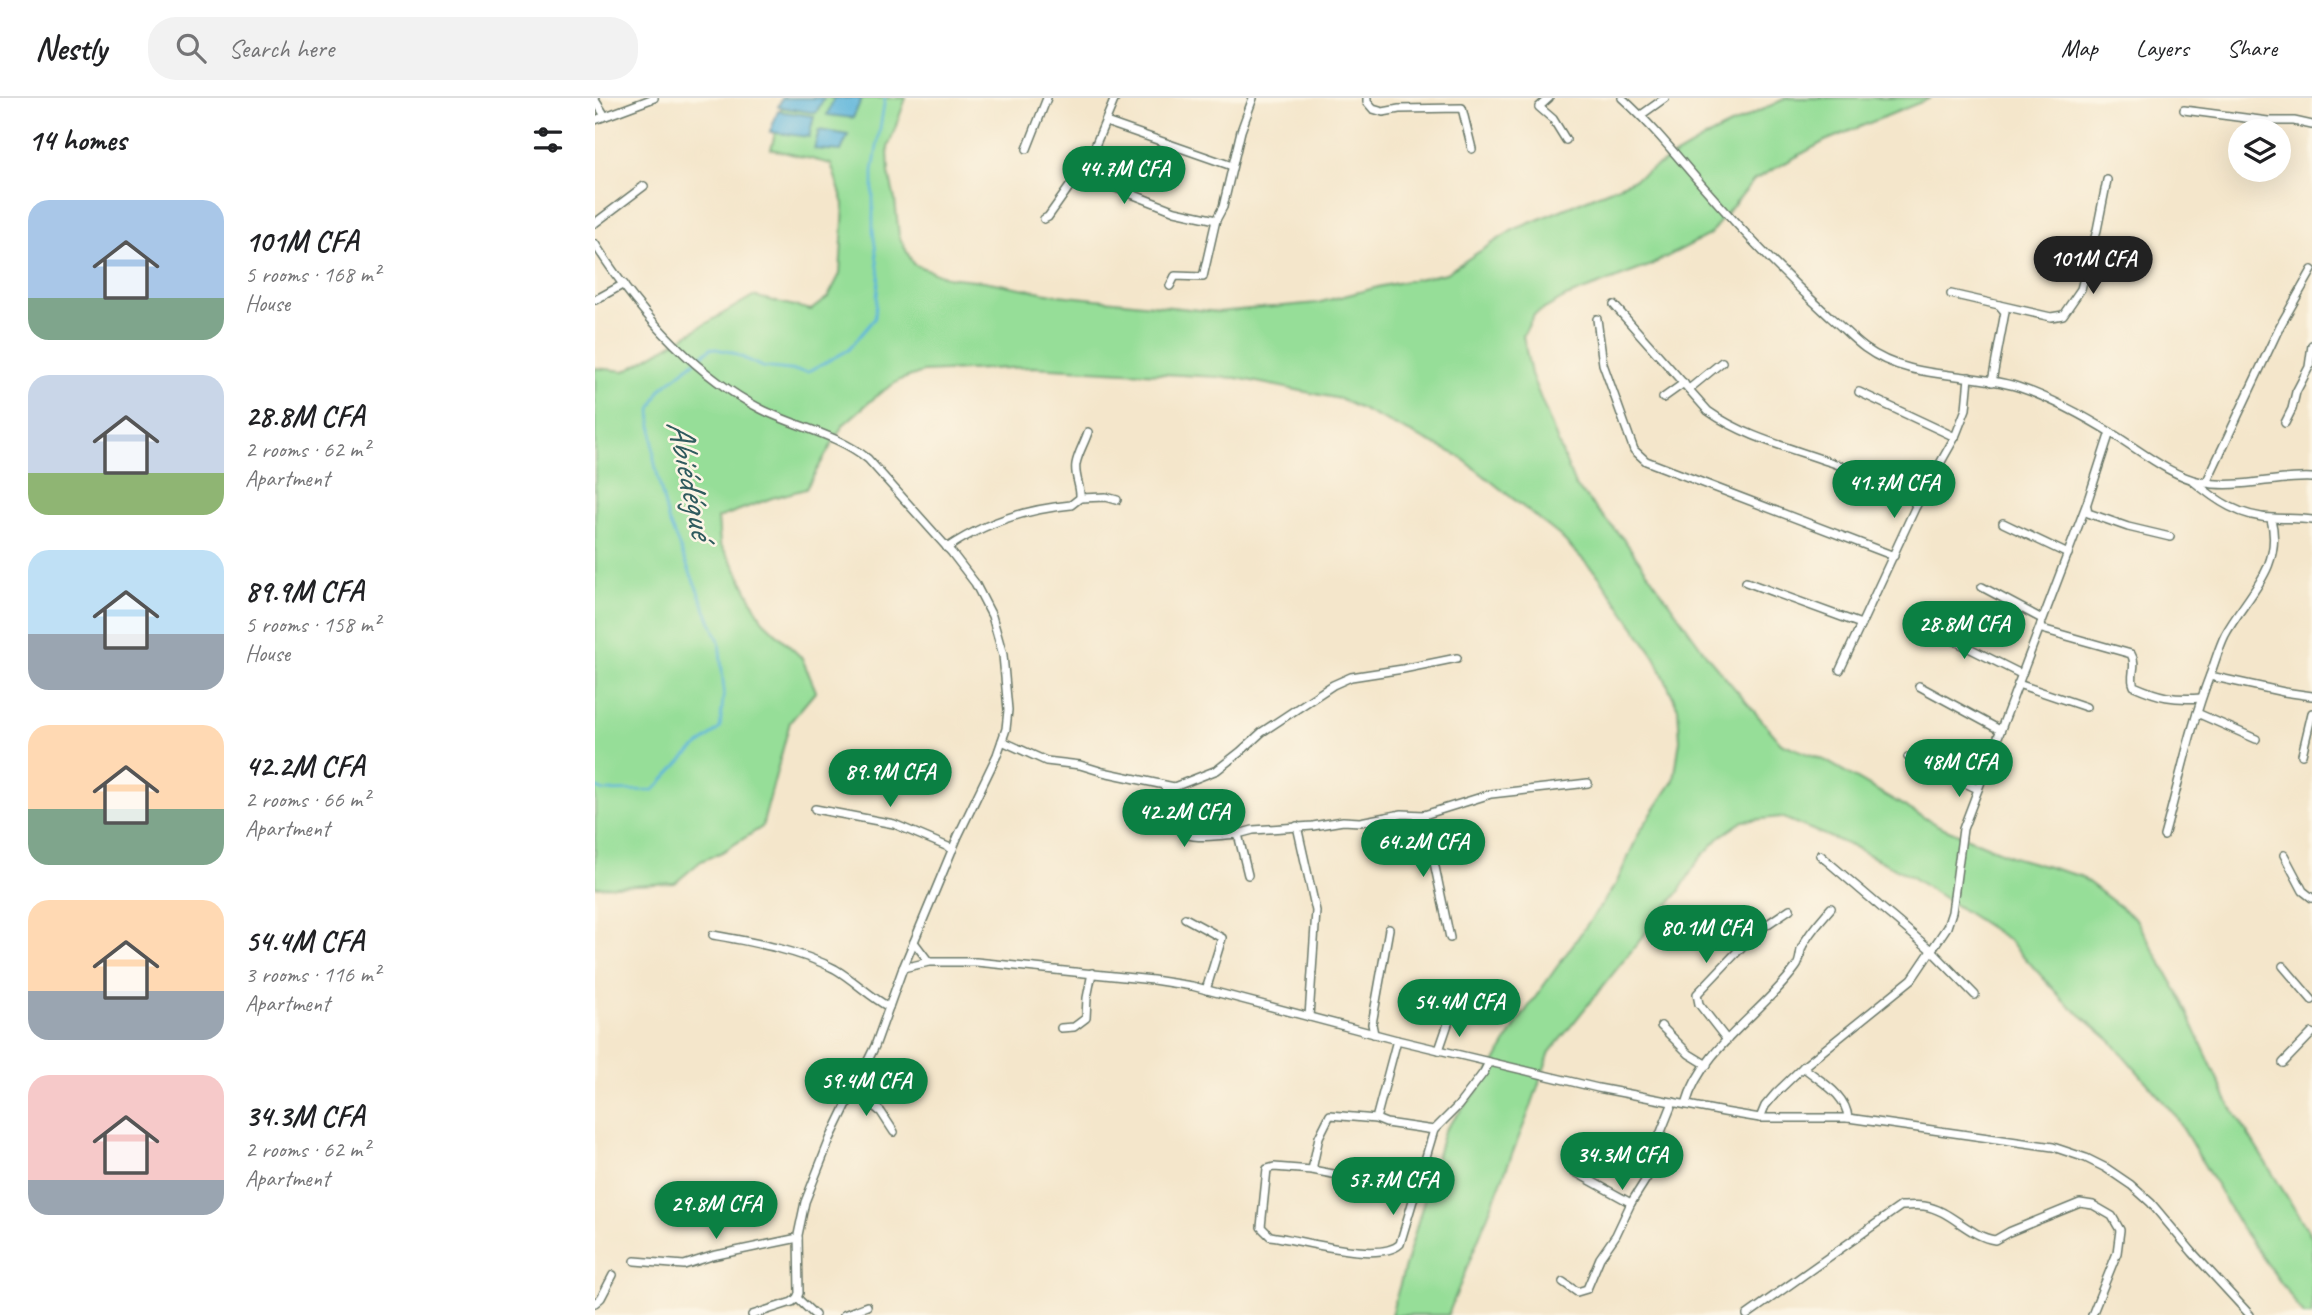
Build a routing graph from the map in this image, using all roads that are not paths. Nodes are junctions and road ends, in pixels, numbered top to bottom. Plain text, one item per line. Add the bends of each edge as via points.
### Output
1 (654, 98) edge
2 (1047, 98) edge
3 (1115, 98) edge
4 (1253, 98) edge
5 (1367, 98) edge
6 (1549, 98) edge
7 (1622, 98) edge
8 (1665, 98) edge
9 (595, 100) edge
10 (2184, 110) dead end
11 (1641, 115) junction
12 (605, 116) junction
13 (595, 120) edge
14 (1105, 122) junction
15 (2312, 125) edge
16 (1566, 140) dead end
17 (1027, 149) dead end
18 (1472, 149) dead end
19 (1232, 166) junction
20 (1083, 175) junction
21 (2107, 180) dead end
22 (644, 186) dead end
23 (1044, 219) dead end
24 (1216, 220) junction
25 (595, 223) edge
26 (595, 244) edge
27 (598, 254) edge
28 (2312, 270) edge
29 (624, 285) junction
30 (1170, 286) dead end
31 (1951, 294) dead end
32 (595, 300) edge
33 (1614, 305) dead end
34 (1999, 305) junction
35 (1597, 319) dead end
36 (2312, 345) edge
37 (2311, 355) edge
38 (1722, 362) dead end
39 (1969, 377) junction
40 (1992, 382) junction
41 (1687, 386) junction
42 (1859, 393) dead end
43 (1663, 398) dead end
44 (2285, 423) dead end
45 (1088, 432) dead end
46 (2110, 432) junction
47 (1955, 437) junction
48 (2312, 478) edge
49 (2189, 479) junction
50 (2206, 482) junction
51 (1080, 498) junction
52 (1117, 500) dead end
53 (2087, 503) junction
54 (1916, 506) junction
55 (2271, 519) junction
56 (2312, 520) edge
57 (2003, 523) dead end
58 (2170, 537) dead end
59 (947, 548) junction
60 (2067, 554) junction
61 (1894, 556) junction
62 (1746, 582) dead end
63 (1982, 587) dead end
64 (2041, 621) junction
65 (1919, 623) dead end
66 (1861, 624) junction
67 (1457, 657) dead end
68 (1840, 670) dead end
69 (2021, 674) junction
70 (2210, 676) junction
71 (2018, 684) junction
72 (1920, 686) dead end
73 (2312, 696) edge
74 (2201, 698) junction
75 (2086, 707) dead end
76 (2197, 713) junction
77 (2312, 713) edge
78 (2000, 730) junction
79 (2256, 739) dead end
80 (1002, 741) junction
81 (2302, 755) dead end
82 (1908, 757) dead end
83 (1588, 783) dead end
84 (1165, 786) junction
85 (1978, 789) junction
86 (815, 809) dead end
87 (1424, 815) junction
88 (1297, 826) junction
89 (1238, 834) junction
90 (2164, 836) dead end
91 (953, 849) junction
92 (1820, 855) dead end
93 (2284, 855) dead end
94 (1248, 874) dead end
95 (2312, 898) edge
96 (1831, 908) dead end
97 (1790, 909) dead end
98 (1185, 918) dead end
99 (1389, 929) dead end
100 (713, 935) dead end
101 (1450, 938) dead end
102 (914, 942) junction
103 (1932, 951) junction
104 (929, 962) junction
105 (2283, 966) dead end
106 (903, 968) junction
107 (1092, 973) junction
108 (1206, 990) junction
109 (1975, 995) dead end
110 (2312, 1000) edge
111 (889, 1007) junction
112 (1458, 1009) dead end
113 (1309, 1017) junction
114 (1661, 1026) dead end
115 (1062, 1028) dead end
116 (2312, 1033) edge
117 (1374, 1034) junction
118 (1397, 1040) junction
119 (1727, 1040) junction
120 (1440, 1050) junction
121 (1489, 1062) junction
122 (2283, 1063) dead end
123 (1707, 1065) junction
124 (1803, 1068) junction
125 (854, 1090) junction
126 (1673, 1102) junction
127 (1686, 1104) junction
128 (1760, 1118) junction
129 (1848, 1118) junction
130 (1376, 1119) junction
131 (1434, 1130) junction
132 (894, 1132) dead end
133 (1631, 1143) dead end
134 (1656, 1147) junction
135 (1312, 1170) junction
136 (1575, 1172) dead end
137 (1374, 1187) dead end
138 (1630, 1203) junction
139 (799, 1238) junction
140 (635, 1261) dead end
141 (613, 1275) dead end
142 (1563, 1283) dead end
143 (797, 1298) junction
144 (595, 1303) edge
145 (867, 1306) dead end
146 (752, 1315) edge
147 (815, 1315) edge
148 (844, 1315) edge
149 (1747, 1315) edge
150 (2092, 1315) edge
151 (2250, 1315) edge

1 - 12 street
2 - 17 street
3 - 14 street
4 - 19 street
5 - 18 street via 1373,109 1383,112 1462,108
6 - 16 street via 1539,107
7 - 11 street
8 - 11 street
9 - 12 street
10 - 15 street
11 - 39 street via 1776,266 1866,349 1916,371
12 - 13 street
14 - 19 street
14 - 20 street
19 - 24 street
20 - 23 street via 1077,176
20 - 24 street via 1175,211
21 - 34 street via 2081,289 2063,315 2051,317
22 - 25 street
24 - 30 street via 1203,277 1175,276
26 - 27 street
27 - 29 street
28 - 50 street via 2280,326
29 - 32 street
29 - 59 street via 704,371 739,397 854,448
31 - 34 street
33 - 41 street
34 - 40 street via 2005,313
35 - 61 street via 1602,364 1639,456
36 - 37 street
37 - 44 street
38 - 41 street
39 - 40 street
39 - 47 street via 1966,409
40 - 46 street via 2063,405
41 - 43 street
41 - 54 street via 1717,418 1908,491
42 - 47 street
45 - 51 street via 1076,464
46 - 49 street
46 - 53 street
47 - 54 street
48 - 50 street
49 - 50 street
49 - 55 street via 2236,511
51 - 52 street
51 - 59 street via 1071,505 1029,510
53 - 58 street via 2088,513
53 - 60 street
54 - 61 street
55 - 56 street
55 - 70 street via 2275,533 2270,562 2224,637
57 - 60 street
59 - 80 street via 975,583 992,617 1003,655 1008,710
60 - 64 street
61 - 66 street
62 - 66 street
63 - 64 street
64 - 69 street
64 - 74 street via 2042,629 2131,654 2134,686 2161,698
65 - 69 street
66 - 68 street
67 - 84 street via 1351,677 1262,732 1217,770 1174,787
69 - 71 street
70 - 73 street
70 - 74 street
71 - 75 street
71 - 78 street
72 - 78 street
74 - 76 street
76 - 79 street
76 - 90 street
77 - 81 street
78 - 85 street
80 - 84 street via 1046,761
80 - 91 street
82 - 85 street
83 - 87 street via 1491,794
84 - 89 street via 1170,813 1184,834 1203,838
85 - 103 street via 1963,829 1952,912
86 - 91 street via 894,824
87 - 88 street
87 - 101 street
88 - 89 street
88 - 113 street via 1316,911
89 - 94 street
91 - 102 street
92 - 103 street
93 - 95 street via 2303,891
96 - 119 street via 1809,934 1798,964 1780,987
97 - 119 street via 1756,932 1699,990 1699,1004
98 - 108 street via 1222,938
99 - 117 street
100 - 111 street via 767,945 818,962
102 - 104 street
102 - 106 street
103 - 109 street
103 - 124 street via 1912,979
104 - 106 street
104 - 107 street
105 - 110 street
106 - 111 street
107 - 108 street
107 - 115 street via 1086,1018 1074,1027
108 - 113 street
111 - 125 street
112 - 120 street via 1450,1017
113 - 117 street
114 - 123 street
116 - 122 street
117 - 118 street
118 - 120 street
118 - 130 street
119 - 123 street
120 - 121 street
121 - 126 street
121 - 131 street via 1458,1106
123 - 127 street
124 - 128 street via 1765,1105
124 - 129 street via 1840,1097
125 - 132 street via 881,1112
125 - 139 street via 818,1166
126 - 127 street
126 - 134 street
127 - 128 street
128 - 129 street
129 - 151 street via 2053,1147 2086,1158 2151,1203
130 - 131 street
130 - 135 street via 1330,1115
131 - 135 street via 1400,1244 1394,1250 1339,1248 1264,1232 1267,1169
133 - 134 street
134 - 138 street via 1648,1176
135 - 137 street via 1370,1181
136 - 138 street
138 - 142 street via 1587,1289 1577,1293
139 - 140 street via 684,1265
139 - 143 street
141 - 144 street
143 - 146 street
143 - 147 street
145 - 148 street
149 - 150 street via 1901,1206 1939,1210 1995,1240 2080,1203 2112,1216 2120,1230 2117,1253

